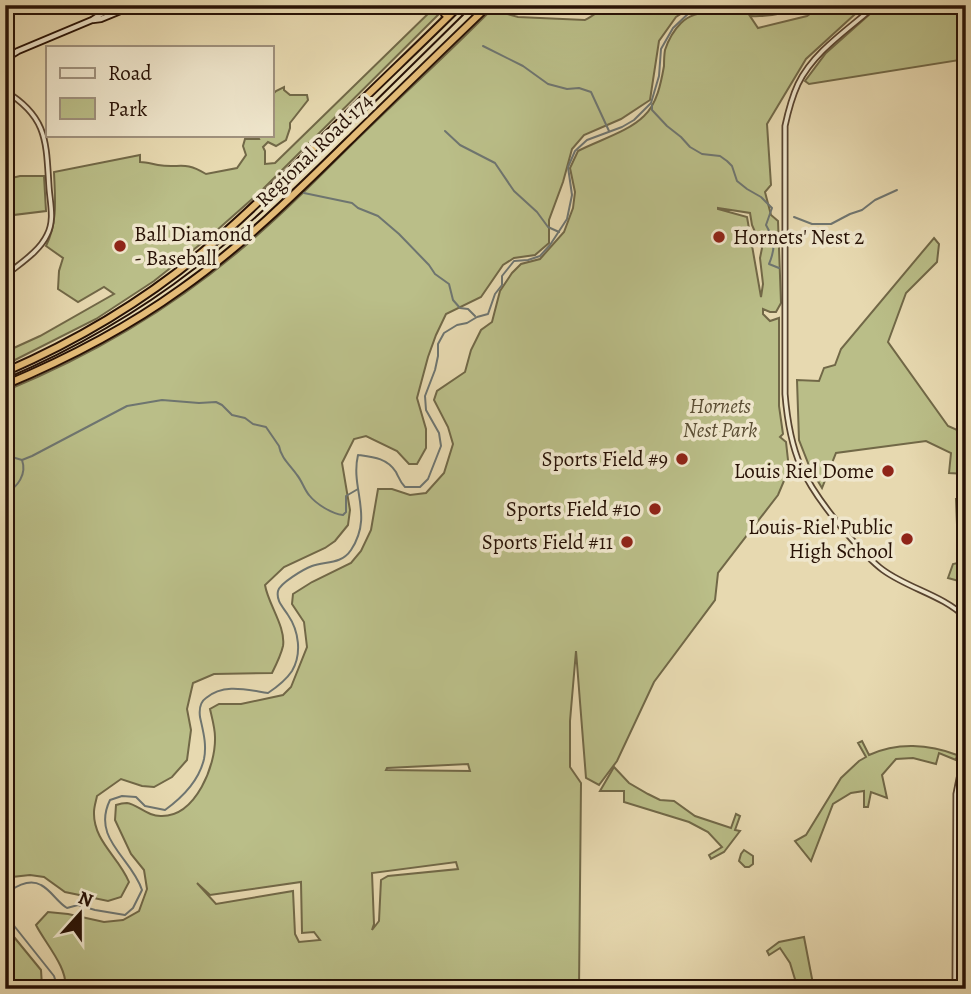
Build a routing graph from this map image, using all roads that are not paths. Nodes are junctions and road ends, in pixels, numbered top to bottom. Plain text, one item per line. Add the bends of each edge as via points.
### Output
1 (120, 5) edge
2 (135, 5) edge
3 (453, 5) edge
4 (460, 5) edge
5 (489, 5) edge
6 (876, 5) edge
7 (92, 20) junction
8 (416, 47) junction
9 (5, 59) edge
10 (5, 91) edge
11 (5, 276) edge
12 (5, 372) edge
13 (5, 385) edge
14 (966, 618) edge
15 (966, 744) edge
16 (955, 989) edge

1 - 7 main road
2 - 7 main road
3 - 8 highway
4 - 8 highway, Regional Road 174
5 - 13 highway, Regional Road 174 via 293,196 218,261 129,323
6 - 14 street via 807,69 785,126 786,415 798,463 848,535 884,571 950,604
7 - 9 main road
8 - 12 highway, Regional Road 174 via 199,255 104,321
10 - 11 street via 30,110 43,133 52,214 44,241
15 - 16 street via 956,794

